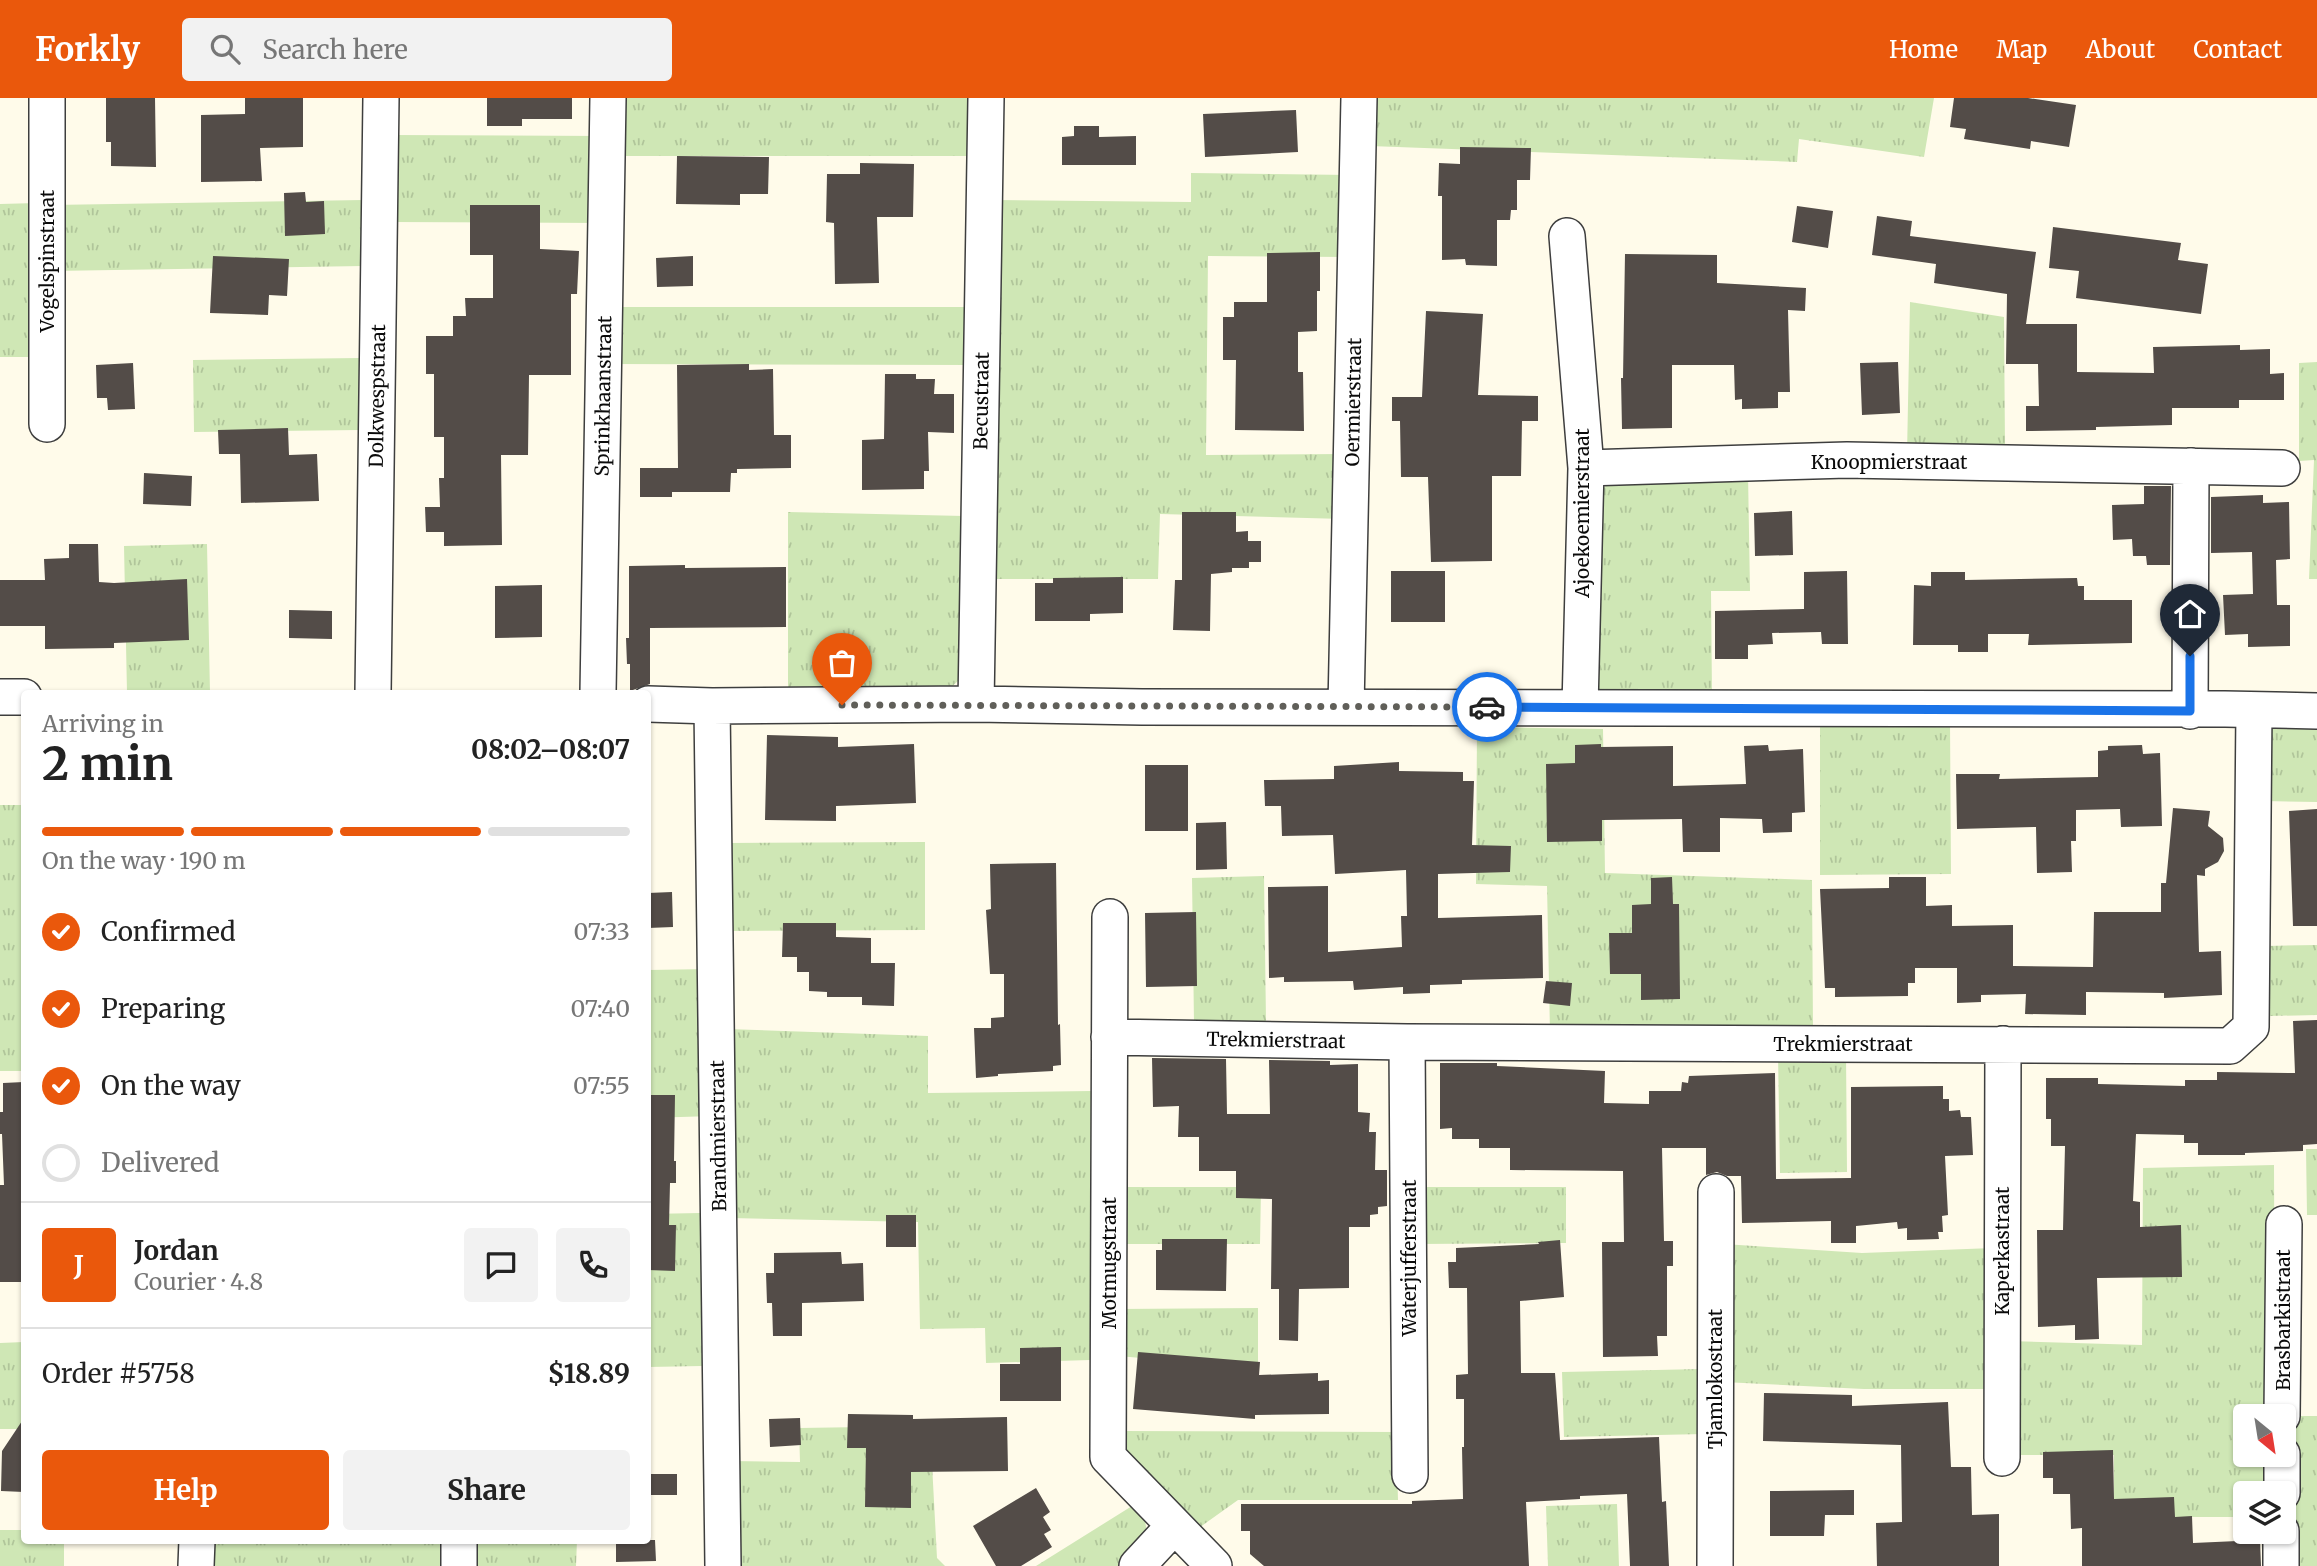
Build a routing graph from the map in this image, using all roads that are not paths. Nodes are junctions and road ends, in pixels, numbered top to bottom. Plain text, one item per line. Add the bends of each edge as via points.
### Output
1 (47, 98) edge
2 (381, 98) edge
3 (608, 98) edge
4 (986, 98) edge
5 (1359, 98) edge
6 (1567, 236) dead end
7 (47, 424) dead end
8 (2192, 466) junction
9 (1586, 468) junction
10 (2283, 468) dead end
11 (373, 690) edge
12 (598, 690) edge
13 (0, 696) edge
14 (21, 696) edge
15 (976, 704) junction
16 (651, 705) edge
17 (712, 706) junction
18 (1346, 707) junction
19 (1580, 707) junction
20 (2254, 710) junction
21 (2190, 711) junction
22 (2317, 711) edge
23 (1110, 917) dead end
24 (1109, 1037) junction
25 (1407, 1042) junction
26 (2003, 1044) junction
27 (1716, 1192) dead end
28 (2284, 1224) dead end
29 (2282, 1404) edge
30 (2002, 1458) dead end
31 (1410, 1475) dead end
32 (1174, 1526) junction
33 (197, 1544) edge
34 (460, 1544) edge
35 (2281, 1544) edge
36 (196, 1566) edge
37 (459, 1566) edge
38 (723, 1566) edge
39 (1137, 1566) edge
40 (1214, 1566) edge
41 (1715, 1566) edge
42 (2281, 1566) edge

1 - 7 street, Vogelspinstraat
2 - 11 street, Dolkwespstraat
3 - 12 street, Sprinkhaanstraat
4 - 15 street, Becustraat
5 - 18 street, Oermierstraat
6 - 9 street, Ajoekoemierstraat
8 - 9 street, Knoopmierstraat via 1847,460
8 - 10 street, Knoopmierstraat
8 - 21 street
9 - 19 street, Ajoekoemierstraat
13 - 14 street
15 - 17 street
15 - 18 street
16 - 17 street
17 - 38 street, Brandmierstraat
18 - 19 street
19 - 21 street
20 - 21 street
20 - 22 street
20 - 26 street, Trekmierstraat via 2251,1027 2230,1046
23 - 24 street, Motmugstraat
24 - 25 street, Trekmierstraat
24 - 32 street, Motmugstraat via 1108,1457
25 - 26 street, Trekmierstraat
25 - 31 street, Waterjufferstraat
26 - 30 street, Kaperkastraat
27 - 41 street, Tjamlokostraat
28 - 29 street, Brasbarkistraat
32 - 39 street
32 - 40 street, Motmugstraat
33 - 36 street
34 - 37 street
35 - 42 street

